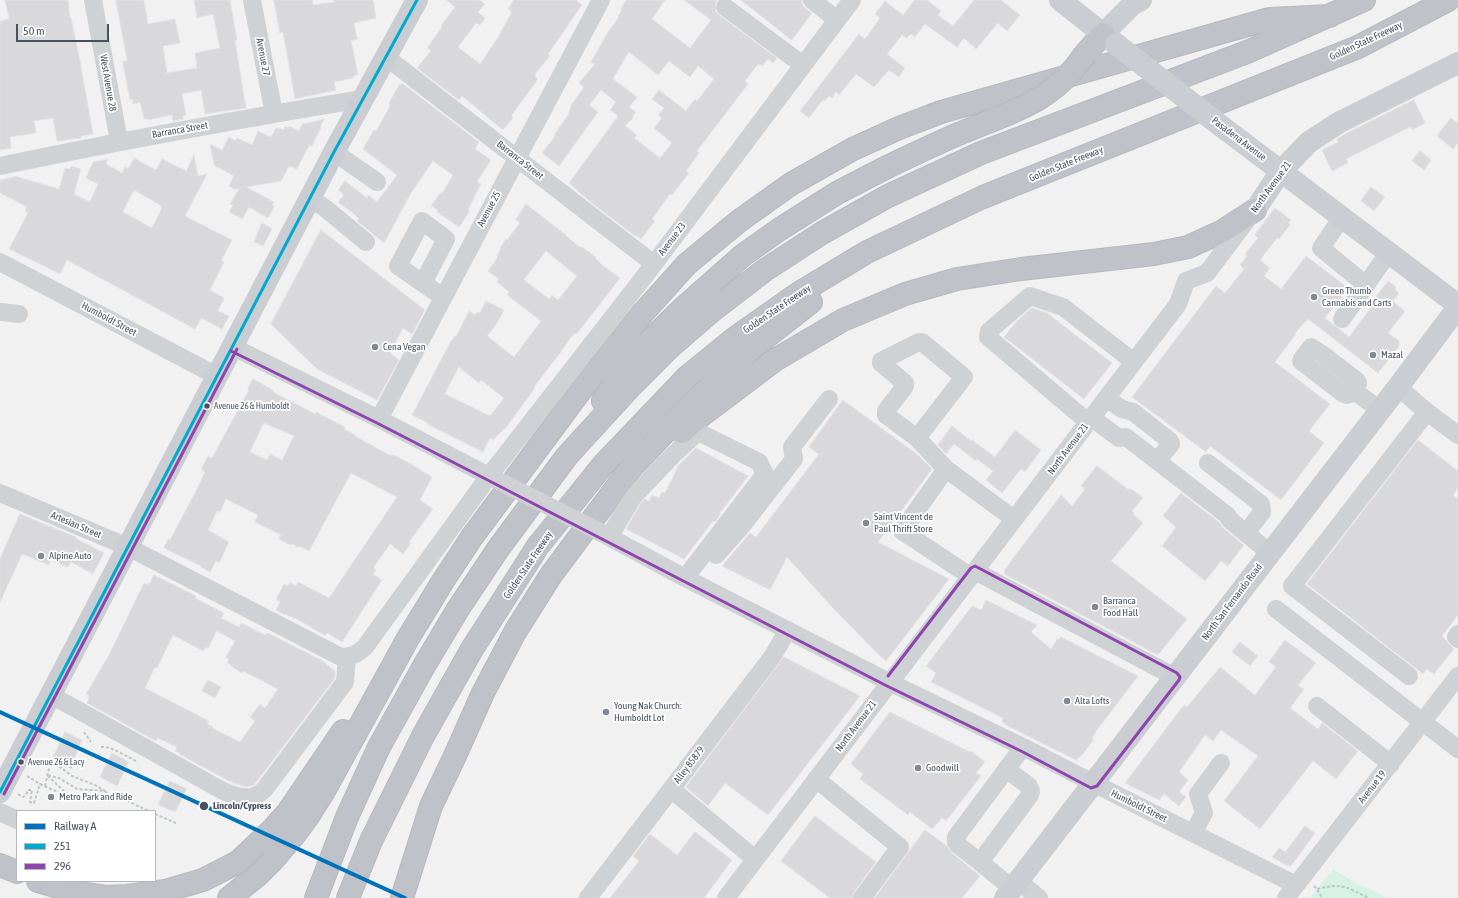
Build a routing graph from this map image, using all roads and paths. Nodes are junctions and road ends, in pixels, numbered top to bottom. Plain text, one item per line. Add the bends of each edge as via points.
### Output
1 (93, 0) edge
2 (252, 0) edge
3 (417, 0) edge
4 (601, 0) edge
5 (812, 0) edge
6 (852, 0) edge
7 (1060, 0) edge
8 (1141, 0) edge
9 (1364, 0) edge
10 (1448, 0) edge
11 (725, 7) dead end
12 (1330, 16) junction
13 (837, 20) junction
14 (1109, 39) junction
15 (386, 57) junction
16 (1458, 63) edge
17 (803, 65) junction
18 (362, 99) junction
19 (274, 114) junction
20 (119, 141) junction
21 (334, 152) junction
22 (517, 157) junction
23 (0, 166) edge
24 (1281, 171) junction
25 (377, 182) dead end
26 (310, 198) junction
27 (1255, 210) junction
28 (1342, 217) junction
29 (366, 242) dead end
30 (867, 252) junction
31 (1389, 252) junction
32 (0, 262) edge
33 (654, 264) junction
34 (423, 283) junction
35 (1366, 285) junction
36 (443, 297) junction
37 (1458, 306) edge
38 (0, 312) edge
39 (19, 314) dead end
40 (1342, 319) dead end
41 (233, 347) junction
42 (1134, 362) junction
43 (217, 376) junction
44 (1398, 387) junction
45 (1353, 390) dead end
46 (1106, 398) junction
47 (829, 399) dead end
48 (1380, 410) junction
49 (1427, 412) junction
50 (379, 419) junction
51 (1090, 420) junction
52 (1458, 435) edge
53 (917, 438) junction
54 (567, 456) junction
55 (1157, 461) junction
56 (1208, 463) dead end
57 (946, 468) junction
58 (489, 476) junction
59 (0, 493) edge
60 (601, 506) junction
61 (1014, 519) junction
62 (1246, 533) junction
63 (604, 534) junction
64 (128, 547) junction
65 (1270, 553) junction
66 (972, 574) junction
67 (690, 580) junction
68 (1276, 609) dead end
69 (788, 630) junction
70 (1458, 634) edge
71 (1458, 638) edge
72 (407, 640) junction
73 (347, 657) junction
74 (1409, 676) dead end
75 (1458, 676) edge
76 (1175, 677) junction
77 (889, 682) junction
78 (51, 695) junction
79 (1317, 706) dead end
80 (1424, 721) junction
81 (1023, 747) junction
82 (1458, 749) edge
83 (454, 758) junction
84 (53, 760) junction
85 (1221, 763) dead end
86 (1391, 764) junction
87 (74, 768) dead end
88 (1006, 769) junction
89 (47, 775) junction
90 (816, 779) junction
91 (1092, 783) junction
92 (44, 786) junction
93 (2, 789) edge
94 (671, 789) junction
95 (104, 791) junction
96 (69, 796) junction
97 (115, 800) junction
98 (147, 810) edge
99 (0, 812) edge
100 (156, 814) edge
101 (16, 820) edge
102 (178, 824) dead end
103 (1193, 833) junction
104 (755, 859) junction
105 (980, 860) junction
106 (0, 865) edge
107 (16, 872) edge
108 (41, 882) edge
109 (1012, 889) edge
110 (1317, 889) dead end
111 (1291, 892) edge
112 (229, 898) edge
113 (316, 898) edge
114 (348, 898) edge
115 (402, 898) edge
116 (415, 898) edge
117 (588, 898) edge
118 (726, 898) edge
119 (862, 898) edge
120 (1039, 898) edge
121 (1369, 898) edge

1 - 20 street, West Avenue 28
2 - 19 street, Avenue 27
3 - 15 main road
4 - 22 street, Avenue 25
5 - 13 street
6 - 13 street, Avenue 23
7 - 14 main road, Pasadena Avenue
8 - 14 main road via 1132,5
9 - 12 highway
10 - 30 highway, Golden State Freeway via 1358,47 983,197
11 - 17 street
12 - 54 highway via 1247,52 981,153 888,196 822,233 765,270 669,348
12 - 72 highway via 1270,19 942,112 852,149 791,184 739,221 687,264 642,314 578,394 472,536
13 - 17 street, Avenue 23
14 - 24 main road, Pasadena Avenue, bridge
14 - 54 highway, bridge via 1085,54 1065,80 1049,93 1024,107 956,135 837,192 742,256 682,309 629,361
15 - 18 main road
15 - 22 street, Barranca Street
16 - 24 main road, North Avenue 21 via 1340,122 1309,142
17 - 33 street, Avenue 23
18 - 19 street, Barranca Street
18 - 21 main road
19 - 20 street, Barranca Street
20 - 23 street, Barranca Street
21 - 25 street
21 - 26 main road
22 - 33 street, Barranca Street
22 - 36 street, Avenue 25
24 - 27 main road, North Avenue 21
24 - 28 main road, Pasadena Avenue
26 - 29 street
26 - 41 main road
27 - 42 street, North Avenue 21 via 1206,273 1186,282 1178,304
27 - 60 highway via 1221,232 1188,247 1154,254 957,279 905,294 843,320 775,360 693,422
28 - 31 main road, Pasadena Avenue
28 - 35 street via 1321,248
30 - 60 highway via 812,301 750,349 689,407 631,468
30 - 114 highway, Golden State Freeway via 799,293 734,338 687,377 602,465 538,546 472,649 422,736 371,841
31 - 35 street
31 - 37 main road, Pasadena Avenue
32 - 43 street, Humboldt Street
33 - 58 street, Avenue 23
34 - 34 street via 398,266 422,221 446,239
34 - 36 street
35 - 40 street
36 - 50 street, Avenue 25
37 - 44 main road, North San Fernando Road
38 - 39 street
41 - 43 main road
41 - 50 street, Humboldt Street
42 - 46 street, North Avenue 21
42 - 51 street via 1063,307 1030,296 988,331 988,336
43 - 64 main road
44 - 48 main road, North San Fernando Road
44 - 49 street
45 - 48 street
46 - 51 street, North Avenue 21
46 - 55 street via 1122,409 1133,412 1170,441 1171,444
47 - 67 street via 792,447 794,459 741,527
48 - 65 main road, North San Fernando Road
49 - 52 street
49 - 74 street via 1292,586
50 - 58 street, Humboldt Street
51 - 55 street via 1119,438 1126,437
51 - 61 street, North Avenue 21
53 - 53 street via 964,376 920,342 881,361 905,383 885,413
53 - 57 street
54 - 113 highway via 498,549 424,666 379,747 347,817
55 - 62 street via 1227,515
56 - 62 street via 1261,504 1262,512
57 - 61 street
57 - 66 street via 902,531
58 - 63 street, Humboldt Street, bridge
58 - 73 street, Avenue 23 via 365,647
59 - 64 street, Artesian Street
60 - 83 highway via 551,575 515,632 483,693
61 - 66 street, North Avenue 21
62 - 65 street
63 - 67 street, Humboldt Street
63 - 67 street via 633,496 698,432 758,462 765,474
64 - 73 street, Artesian Street via 329,651
64 - 78 main road
65 - 76 main road, North San Fernando Road
66 - 76 street
66 - 77 street, North Avenue 21
67 - 69 street, Humboldt Street
68 - 80 street
69 - 77 street, Humboldt Street
69 - 94 street, Alley 85879 via 772,657
70 - 71 street
72 - 108 highway via 288,812 273,830 238,862 203,880 164,892 128,896 106,897 78,893
72 - 112 highway via 307,818 268,865
73 - 78 street via 344,682 264,790 248,798 240,798 223,791
75 - 80 street, Avenue 19
76 - 91 main road, North San Fernando Road
77 - 81 street, Humboldt Street
77 - 90 street, North Avenue 21
78 - 93 main road
79 - 86 street
80 - 82 street
80 - 86 street, Avenue 19
81 - 88 street
81 - 91 street, Humboldt Street
83 - 115 highway via 431,806
83 - 116 highway via 446,795
84 - 87 path
84 - 89 path
84 - 95 path via 72,776 95,784
85 - 103 street via 1198,794 1204,813
86 - 111 street, Avenue 19
88 - 105 street via 956,837 958,845
88 - 105 street via 1032,791
89 - 92 path
89 - 95 path via 59,778 77,789
89 - 96 path
90 - 104 street, North Avenue 21
90 - 119 street via 900,847
91 - 103 street, Humboldt Street
91 - 109 main road, North San Fernando Road
92 - 93 path via 40,784 34,803 30,802 32,790 28,790 23,797
92 - 96 path
94 - 104 street
94 - 117 street, Alley 85879
95 - 97 path
96 - 97 path via 88,800
97 - 98 path via 125,800
99 - 101 street
100 - 102 path
103 - 111 street, Humboldt Street
104 - 118 street, North Avenue 21
105 - 109 street
106 - 107 highway
109 - 120 street
110 - 121 path via 1332,885 1348,887

